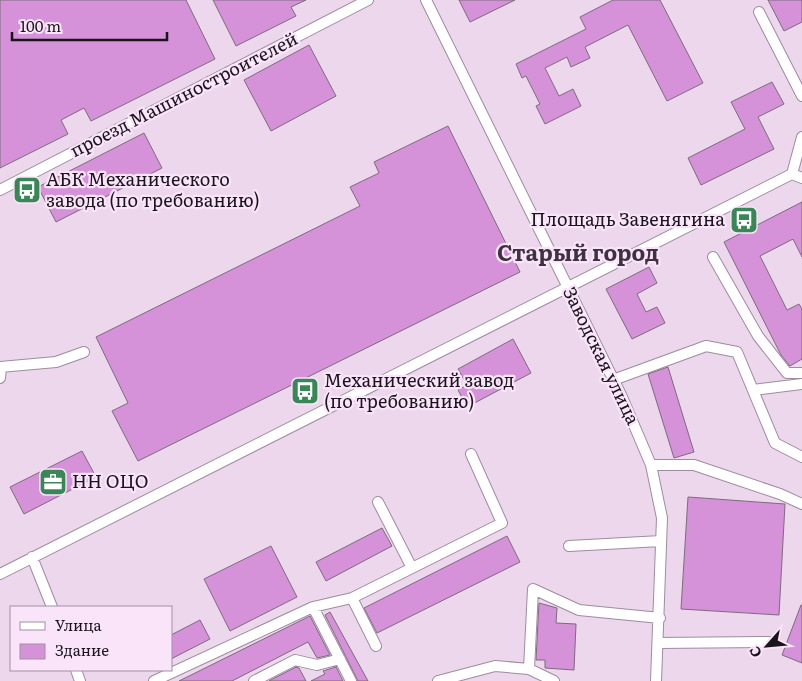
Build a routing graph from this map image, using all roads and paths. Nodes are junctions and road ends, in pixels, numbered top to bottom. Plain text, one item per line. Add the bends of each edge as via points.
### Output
1 (368, 0) edge
2 (426, 0) edge
3 (759, 12) dead end
4 (802, 96) edge
5 (802, 137) edge
6 (792, 174) junction
7 (802, 178) edge
8 (0, 190) edge
9 (713, 257) dead end
10 (568, 287) junction
11 (84, 352) dead end
12 (0, 371) edge
13 (802, 373) edge
14 (613, 380) junction
15 (802, 384) edge
16 (753, 390) junction
17 (471, 454) dead end
18 (802, 457) edge
19 (651, 465) junction
20 (378, 502) dead end
21 (802, 504) edge
22 (661, 540) junction
23 (569, 546) dead end
24 (32, 557) junction
25 (412, 568) junction
26 (0, 574) edge
27 (352, 598) junction
28 (52, 606) edge
29 (313, 607) junction
30 (660, 618) junction
31 (770, 642) dead end
32 (658, 643) junction
33 (376, 646) dead end
34 (340, 659) junction
35 (529, 669) junction
36 (154, 681) edge
37 (254, 681) edge
38 (351, 681) edge
39 (438, 681) edge
40 (554, 681) edge
41 (656, 681) edge

1 - 8 street, проезд Машиностроителей
2 - 10 street, Заводская улица
3 - 4 street
5 - 6 street
6 - 7 street
6 - 10 street
9 - 13 street via 758,336 787,373
10 - 14 street, Заводская улица
10 - 24 street
11 - 12 street via 56,362
14 - 16 street via 706,346 737,352
14 - 19 street, Заводская улица
15 - 16 street
16 - 18 street via 775,443
17 - 25 street via 502,523
19 - 21 street via 694,465
19 - 22 street, Заводская улица via 662,518
20 - 25 street
22 - 23 street
22 - 30 street, Заводская улица
24 - 26 street
24 - 28 street
25 - 27 street
27 - 29 street
27 - 33 street
29 - 34 street
29 - 36 street
30 - 32 street, Заводская улица
30 - 35 street via 579,610 533,589
31 - 32 street
32 - 41 street, Заводская улица
34 - 37 street via 317,665 295,660
34 - 38 street
35 - 39 street via 495,666
35 - 40 street

